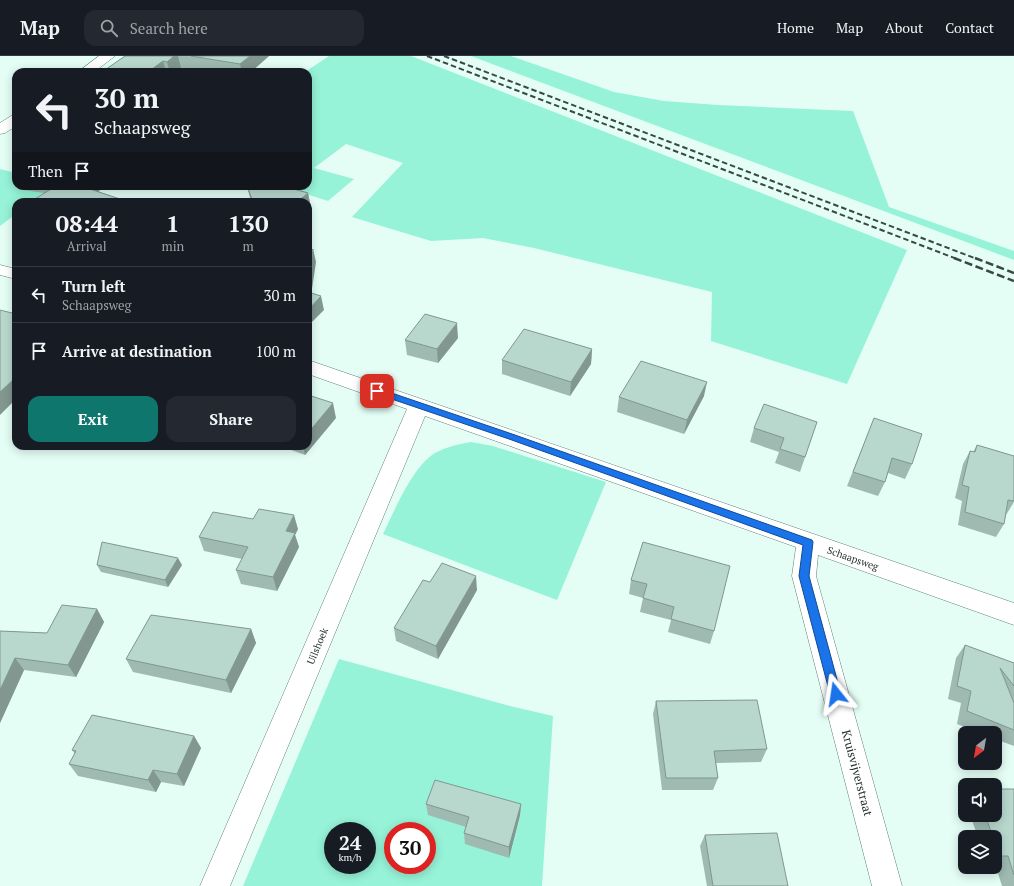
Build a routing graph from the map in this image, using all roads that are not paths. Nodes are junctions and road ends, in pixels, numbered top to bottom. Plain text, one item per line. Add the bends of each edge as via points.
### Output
1 (108, 56) edge
2 (91, 68) edge
3 (12, 122) edge
4 (0, 130) edge
5 (0, 270) edge
6 (12, 273) edge
7 (312, 368) edge
8 (419, 406) junction
9 (808, 542) junction
10 (1014, 614) edge
11 (215, 886) edge
12 (887, 886) edge

1 - 2 street
3 - 4 street
5 - 6 street
7 - 8 street, Schaapsweg
8 - 9 street, Schaapsweg
8 - 11 street, Uilshoek
9 - 10 street, Schaapsweg
9 - 12 street, Kruisvijverstraat via 804,576

